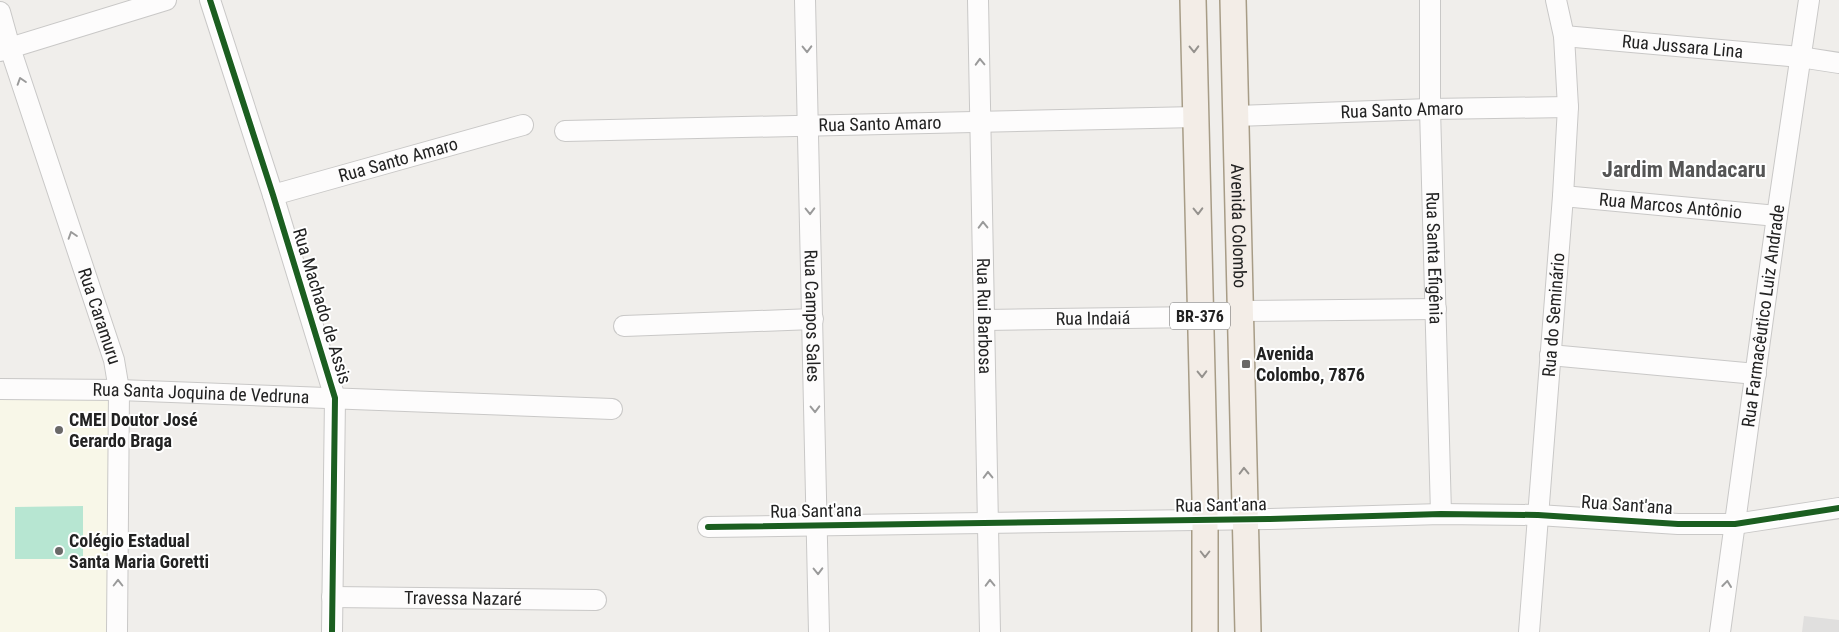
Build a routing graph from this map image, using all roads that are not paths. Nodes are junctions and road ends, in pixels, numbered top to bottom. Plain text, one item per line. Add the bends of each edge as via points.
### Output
1 (166, 0) edge
2 (210, 0) edge
3 (806, 0) edge
4 (978, 0) edge
5 (1430, 0) edge
6 (1556, 0) edge
7 (1809, 0) edge
8 (1194, 7) edge
9 (1234, 7) edge
10 (0, 12) edge
11 (1564, 36) junction
12 (5, 50) edge
13 (1800, 57) junction
14 (1839, 63) edge
15 (1568, 107) junction
16 (1430, 109) junction
17 (1236, 116) junction
18 (1196, 117) junction
19 (981, 122) junction
20 (523, 125) dead end
21 (808, 126) junction
22 (565, 132) dead end
23 (273, 195) junction
24 (1563, 196) junction
25 (1777, 216) junction
26 (1436, 309) junction
27 (1240, 311) junction
28 (1200, 317) junction
29 (813, 319) junction
30 (985, 320) junction
31 (624, 326) dead end
32 (1550, 355) junction
33 (1756, 374) junction
34 (0, 390) edge
35 (119, 390) junction
36 (334, 398) junction
37 (612, 409) dead end
38 (1839, 508) edge
39 (1442, 514) junction
40 (1538, 515) junction
41 (1205, 520) junction
42 (1245, 520) junction
43 (989, 523) junction
44 (1734, 524) junction
45 (817, 526) junction
46 (708, 527) dead end
47 (332, 597) junction
48 (596, 600) dead end
49 (117, 632) edge
50 (332, 632) edge
51 (819, 632) edge
52 (990, 632) edge
53 (1206, 632) edge
54 (1248, 632) edge
55 (1529, 632) edge
56 (1720, 632) edge

1 - 12 street
2 - 23 street, Rua Machado de Assis
3 -> 21 street, Rua Campos Sales
19 -> 4 street, Rua Rui Barbosa
5 - 16 street, Rua Santa Efigênia
6 - 11 street, Rua do Seminário
7 - 13 street, Rua Farmacêutico Luiz Andrade
8 - 9 main road
8 -> 18 main road, BR-376
9 - 17 main road, Avenida Colombo / BR-376
10 - 12 street, Rua Caramuru
11 - 13 street, Rua Jussara Lina
11 - 15 street, Rua do Seminário
35 -> 12 street, Rua Caramuru via 114,360
13 - 14 street, Rua Jussara Lina
13 - 25 street, Rua Farmacêutico Luiz Andrade
15 - 16 street, Rua Santo Amaro
15 - 24 street, Rua do Seminário
16 - 17 street, Rua Santo Amaro
16 - 26 street, Rua Santa Efigênia
17 - 27 main road, Avenida Colombo / BR-376
18 - 19 street, Rua Santo Amaro
18 -> 28 main road, BR-376
19 - 21 street, Rua Santo Amaro
30 -> 19 street, Rua Rui Barbosa
20 - 23 street, Rua Santo Amaro
21 - 22 street, Rua Santo Amaro
21 -> 29 street, Rua Campos Sales
23 - 36 street, Rua Machado de Assis
24 - 25 street, Rua Marcos Antônio
24 - 32 street, Rua do Seminário
25 - 33 street, Rua Farmacêutico Luiz Andrade
26 - 27 street
26 - 39 street, Rua Santa Efigênia
42 -> 27 main road, Avenida Colombo / BR-376
28 - 30 street, Rua Indaiá
28 -> 41 main road, BR-376
29 - 31 street
29 -> 45 street, Rua Campos Sales
43 -> 30 street, Rua Rui Barbosa
32 - 33 street
32 - 40 street, Rua do Seminário
33 - 44 street, Rua Farmacêutico Luiz Andrade
34 - 35 street, Rua Santa Joquina de Vedruna
35 - 36 street, Rua Santa Joquina de Vedruna
49 -> 35 street, Rua Caramuru
36 - 37 street, Rua Santa Joquina de Vedruna
36 - 47 street, Rua Machado de Assis
38 - 44 street, Rua Sant'ana
39 - 40 street, Rua Sant'ana
39 - 42 street, Rua Sant'ana
40 - 44 street, Rua Sant'ana via 1678,524
40 - 55 street, Rua do Seminário
41 - 42 street, Rua Sant'ana
41 - 43 street, Rua Sant'ana
41 -> 53 main road, BR-376
42 - 54 main road, Avenida Colombo / BR-376
43 - 45 street, Rua Sant'ana
52 -> 43 street, Rua Rui Barbosa
56 -> 44 street, Rua Farmacêutico Luiz Andrade
45 - 46 street, Rua Sant'ana
45 -> 51 street, Rua Campos Sales
47 - 48 street, Travessa Nazaré
47 - 50 street, Rua Machado de Assis

